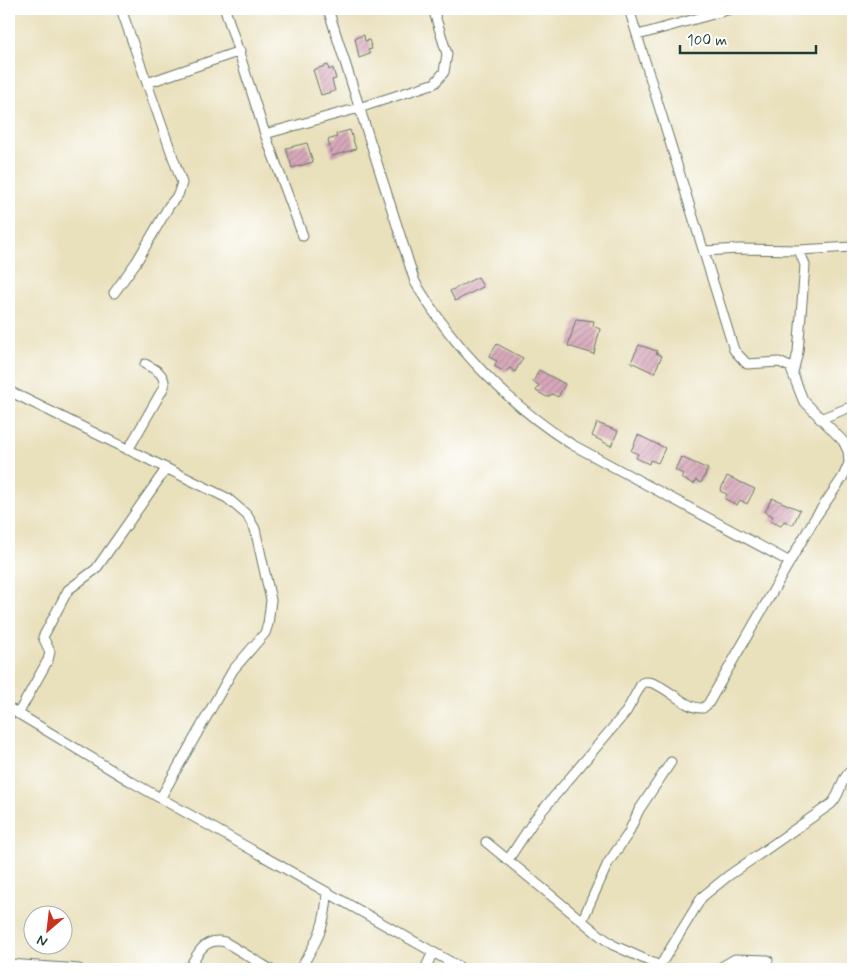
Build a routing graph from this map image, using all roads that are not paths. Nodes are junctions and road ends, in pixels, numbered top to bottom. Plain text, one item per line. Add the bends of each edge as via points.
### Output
1 (121, 9) edge
2 (225, 9) edge
3 (328, 9) edge
4 (433, 9) edge
5 (629, 9) edge
6 (731, 9) edge
7 (638, 35) junction
8 (240, 51) junction
9 (147, 83) junction
10 (359, 108) junction
11 (265, 134) junction
12 (303, 236) dead end
13 (853, 247) edge
14 (799, 250) junction
15 (705, 251) junction
16 (114, 293) dead end
17 (145, 364) dead end
18 (793, 372) junction
19 (9, 391) edge
20 (853, 406) edge
21 (820, 419) junction
22 (128, 450) junction
23 (166, 469) junction
24 (790, 562) junction
25 (9, 708) edge
26 (18, 714) junction
27 (672, 762) dead end
28 (853, 769) edge
29 (161, 798) junction
30 (486, 842) dead end
31 (508, 860) junction
32 (327, 893) junction
33 (582, 921) junction
34 (433, 952) junction
35 (768, 960) dead end
36 (9, 964) edge
37 (659, 968) edge
38 (79, 969) edge
39 (189, 969) edge
40 (270, 969) edge
41 (300, 969) edge
42 (425, 969) edge
43 (463, 969) edge
44 (718, 969) edge

1 - 9 street
2 - 8 street
3 - 10 street
4 - 10 street via 447,54 440,78 435,83
5 - 7 street
6 - 7 street
7 - 15 street
8 - 9 street
8 - 11 street
9 - 16 street via 181,188
10 - 11 street
10 - 24 street via 415,282 463,349 539,424
11 - 12 street
13 - 14 street
14 - 15 street
14 - 18 street via 805,265 798,352
15 - 18 street via 730,342 737,356 742,362 754,366 783,362
17 - 22 street via 160,373 165,382
18 - 21 street via 803,400
19 - 22 street
20 - 21 street
21 - 24 street via 843,441 850,463
22 - 23 street
23 - 26 street via 96,569 68,590 43,637 50,652 48,660
23 - 29 street via 227,498 247,515 255,529 271,600 264,633 232,670
24 - 31 street via 708,704 703,708 693,706 654,684 642,683 626,712 535,819
25 - 26 street
26 - 29 street
27 - 33 street via 608,862
28 - 37 street via 831,804 702,897
29 - 32 street
30 - 31 street
31 - 33 street
32 - 34 street
32 - 41 street via 325,922
33 - 37 street via 613,945
34 - 42 street
34 - 43 street
35 - 44 street via 735,959
36 - 38 street
39 - 40 street via 204,945 216,940

